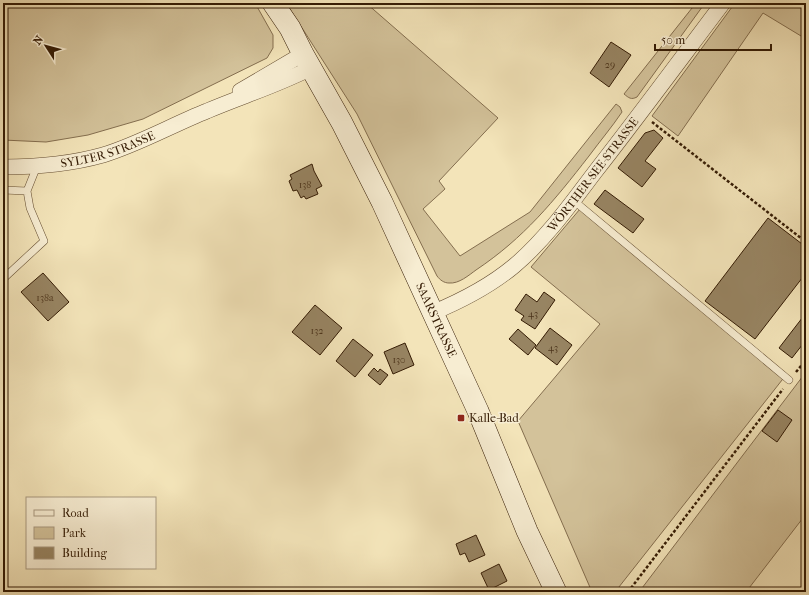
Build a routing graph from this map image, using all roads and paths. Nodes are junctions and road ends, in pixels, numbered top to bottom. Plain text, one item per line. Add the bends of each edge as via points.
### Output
1 (272, 3) edge
2 (723, 3) edge
3 (307, 61) junction
4 (641, 113) junction
5 (3, 166) edge
6 (37, 166) junction
7 (3, 190) edge
8 (27, 191) junction
9 (573, 200) junction
10 (806, 242) edge
11 (3, 279) edge
12 (432, 313) junction
13 (806, 360) edge
14 (790, 380) junction
15 (556, 592) edge
16 (628, 592) edge

1 - 3 main road, SAARSTRASSE via 290,28
2 - 4 street, WÖRTHER-SEE-STRASSE
3 - 6 street, SYLTER STRASSE via 206,111 127,146 102,155
3 - 12 main road, SAARSTRASSE via 382,202
4 - 9 street, WÖRTHER-SEE-STRASSE
4 - 10 path
5 - 6 street, SYLTER STRASSE
6 - 8 lane
7 - 8 lane
8 - 11 lane via 30,208 44,241
9 - 12 street, WÖRTHER-SEE-STRASSE via 543,237 514,266 459,301
9 - 14 lane
12 - 15 main road, SAARSTRASSE via 478,411 527,531
13 - 14 path
14 - 16 path

